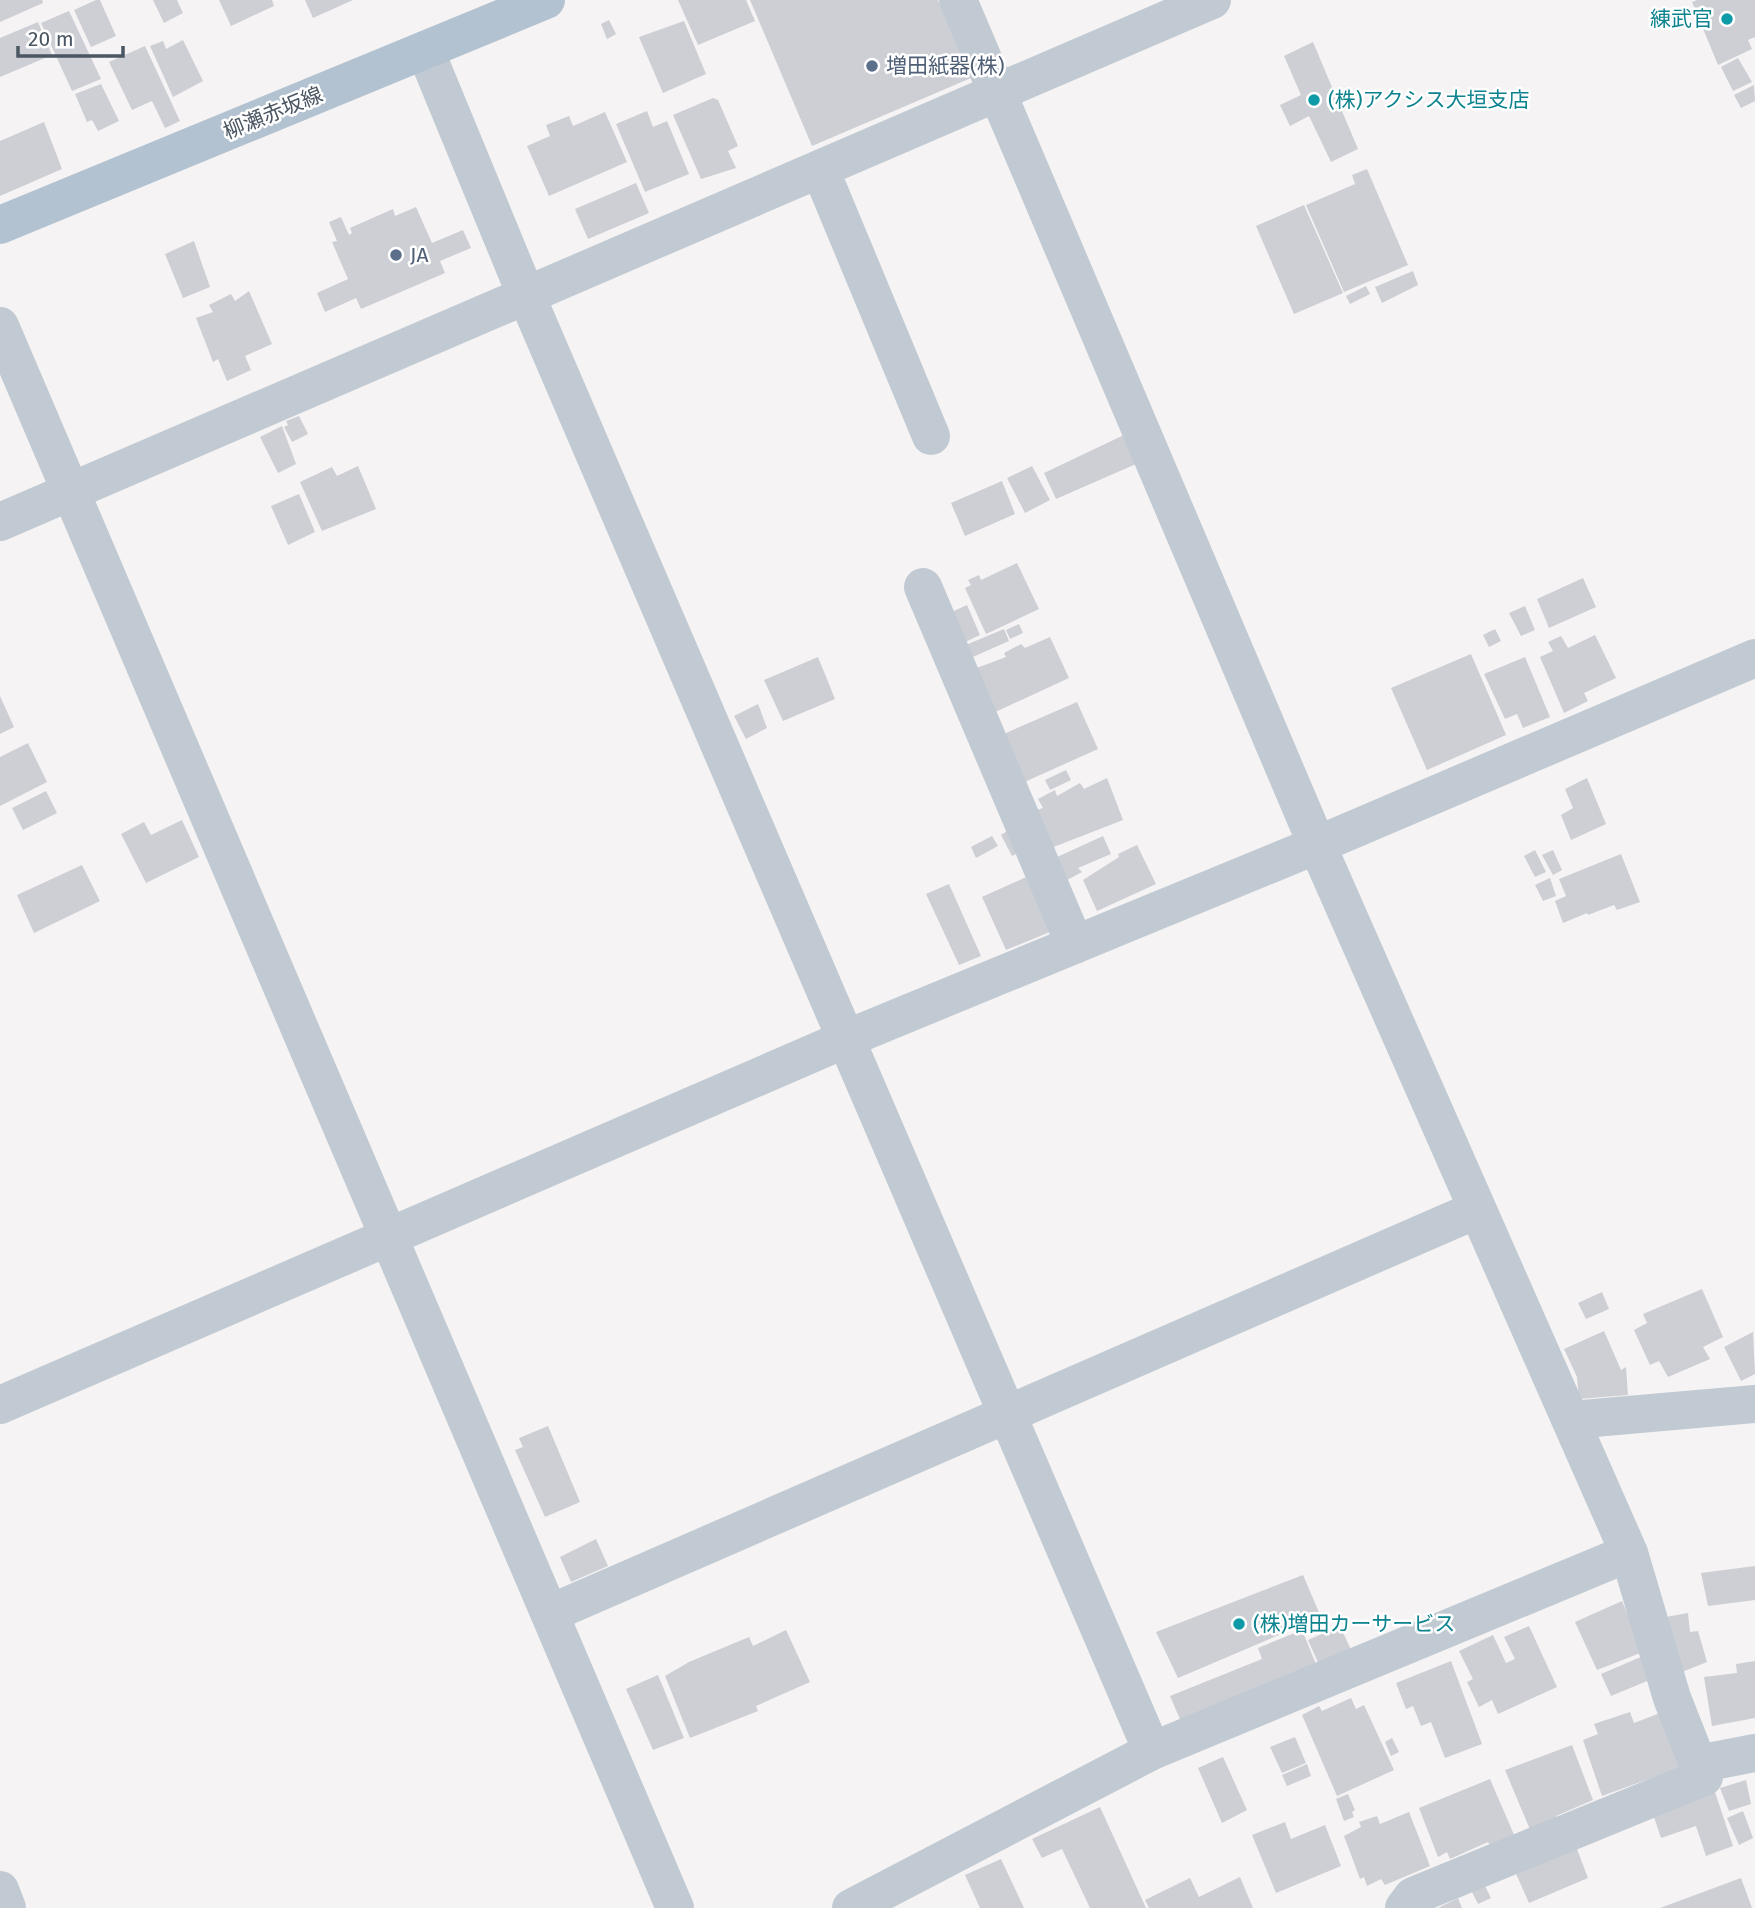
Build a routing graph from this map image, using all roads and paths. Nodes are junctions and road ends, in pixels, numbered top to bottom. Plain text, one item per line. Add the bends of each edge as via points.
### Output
1 (546, 0) edge
2 (958, 0) edge
3 (1212, 0) edge
4 (425, 50) junction
5 (998, 93) junction
6 (820, 169) junction
7 (0, 225) edge
8 (527, 295) junction
9 (0, 326) edge
10 (931, 436) dead end
11 (72, 491) junction
12 (0, 522) edge
13 (923, 587) dead end
14 (1755, 658) edge
15 (1317, 845) junction
16 (1075, 945) junction
17 (848, 1038) junction
18 (1476, 1210) junction
19 (389, 1238) junction
20 (1755, 1404) edge
21 (0, 1405) edge
22 (1008, 1414) junction
23 (1571, 1420) junction
24 (1629, 1553) junction
25 (551, 1613) junction
26 (1153, 1751) junction
27 (1755, 1753) edge
28 (1698, 1764) junction
29 (0, 1890) edge
30 (7, 1908) edge
31 (675, 1908) edge
32 (851, 1908) edge
33 (1404, 1908) edge

1 - 4 main road, 柳瀬赤坂線
2 - 5 street
3 - 5 street
4 - 7 main road, 柳瀬赤坂線
4 - 8 street
5 - 6 street
5 - 15 street
6 - 8 street
6 - 10 street
8 - 11 street
8 - 17 street
9 - 11 street
11 - 12 street
11 - 19 street
13 - 16 street
14 - 15 street
15 - 16 street
15 - 18 street
16 - 17 street
17 - 19 street
17 - 22 street
18 - 22 street
18 - 23 street
19 - 21 street
19 - 25 street
20 - 23 street
22 - 25 street
22 - 26 street
23 - 24 street
24 - 26 street
24 - 28 street via 1672,1698
25 - 31 street
26 - 32 street
27 - 28 street
28 - 33 street via 1704,1777 1424,1891
29 - 30 street

